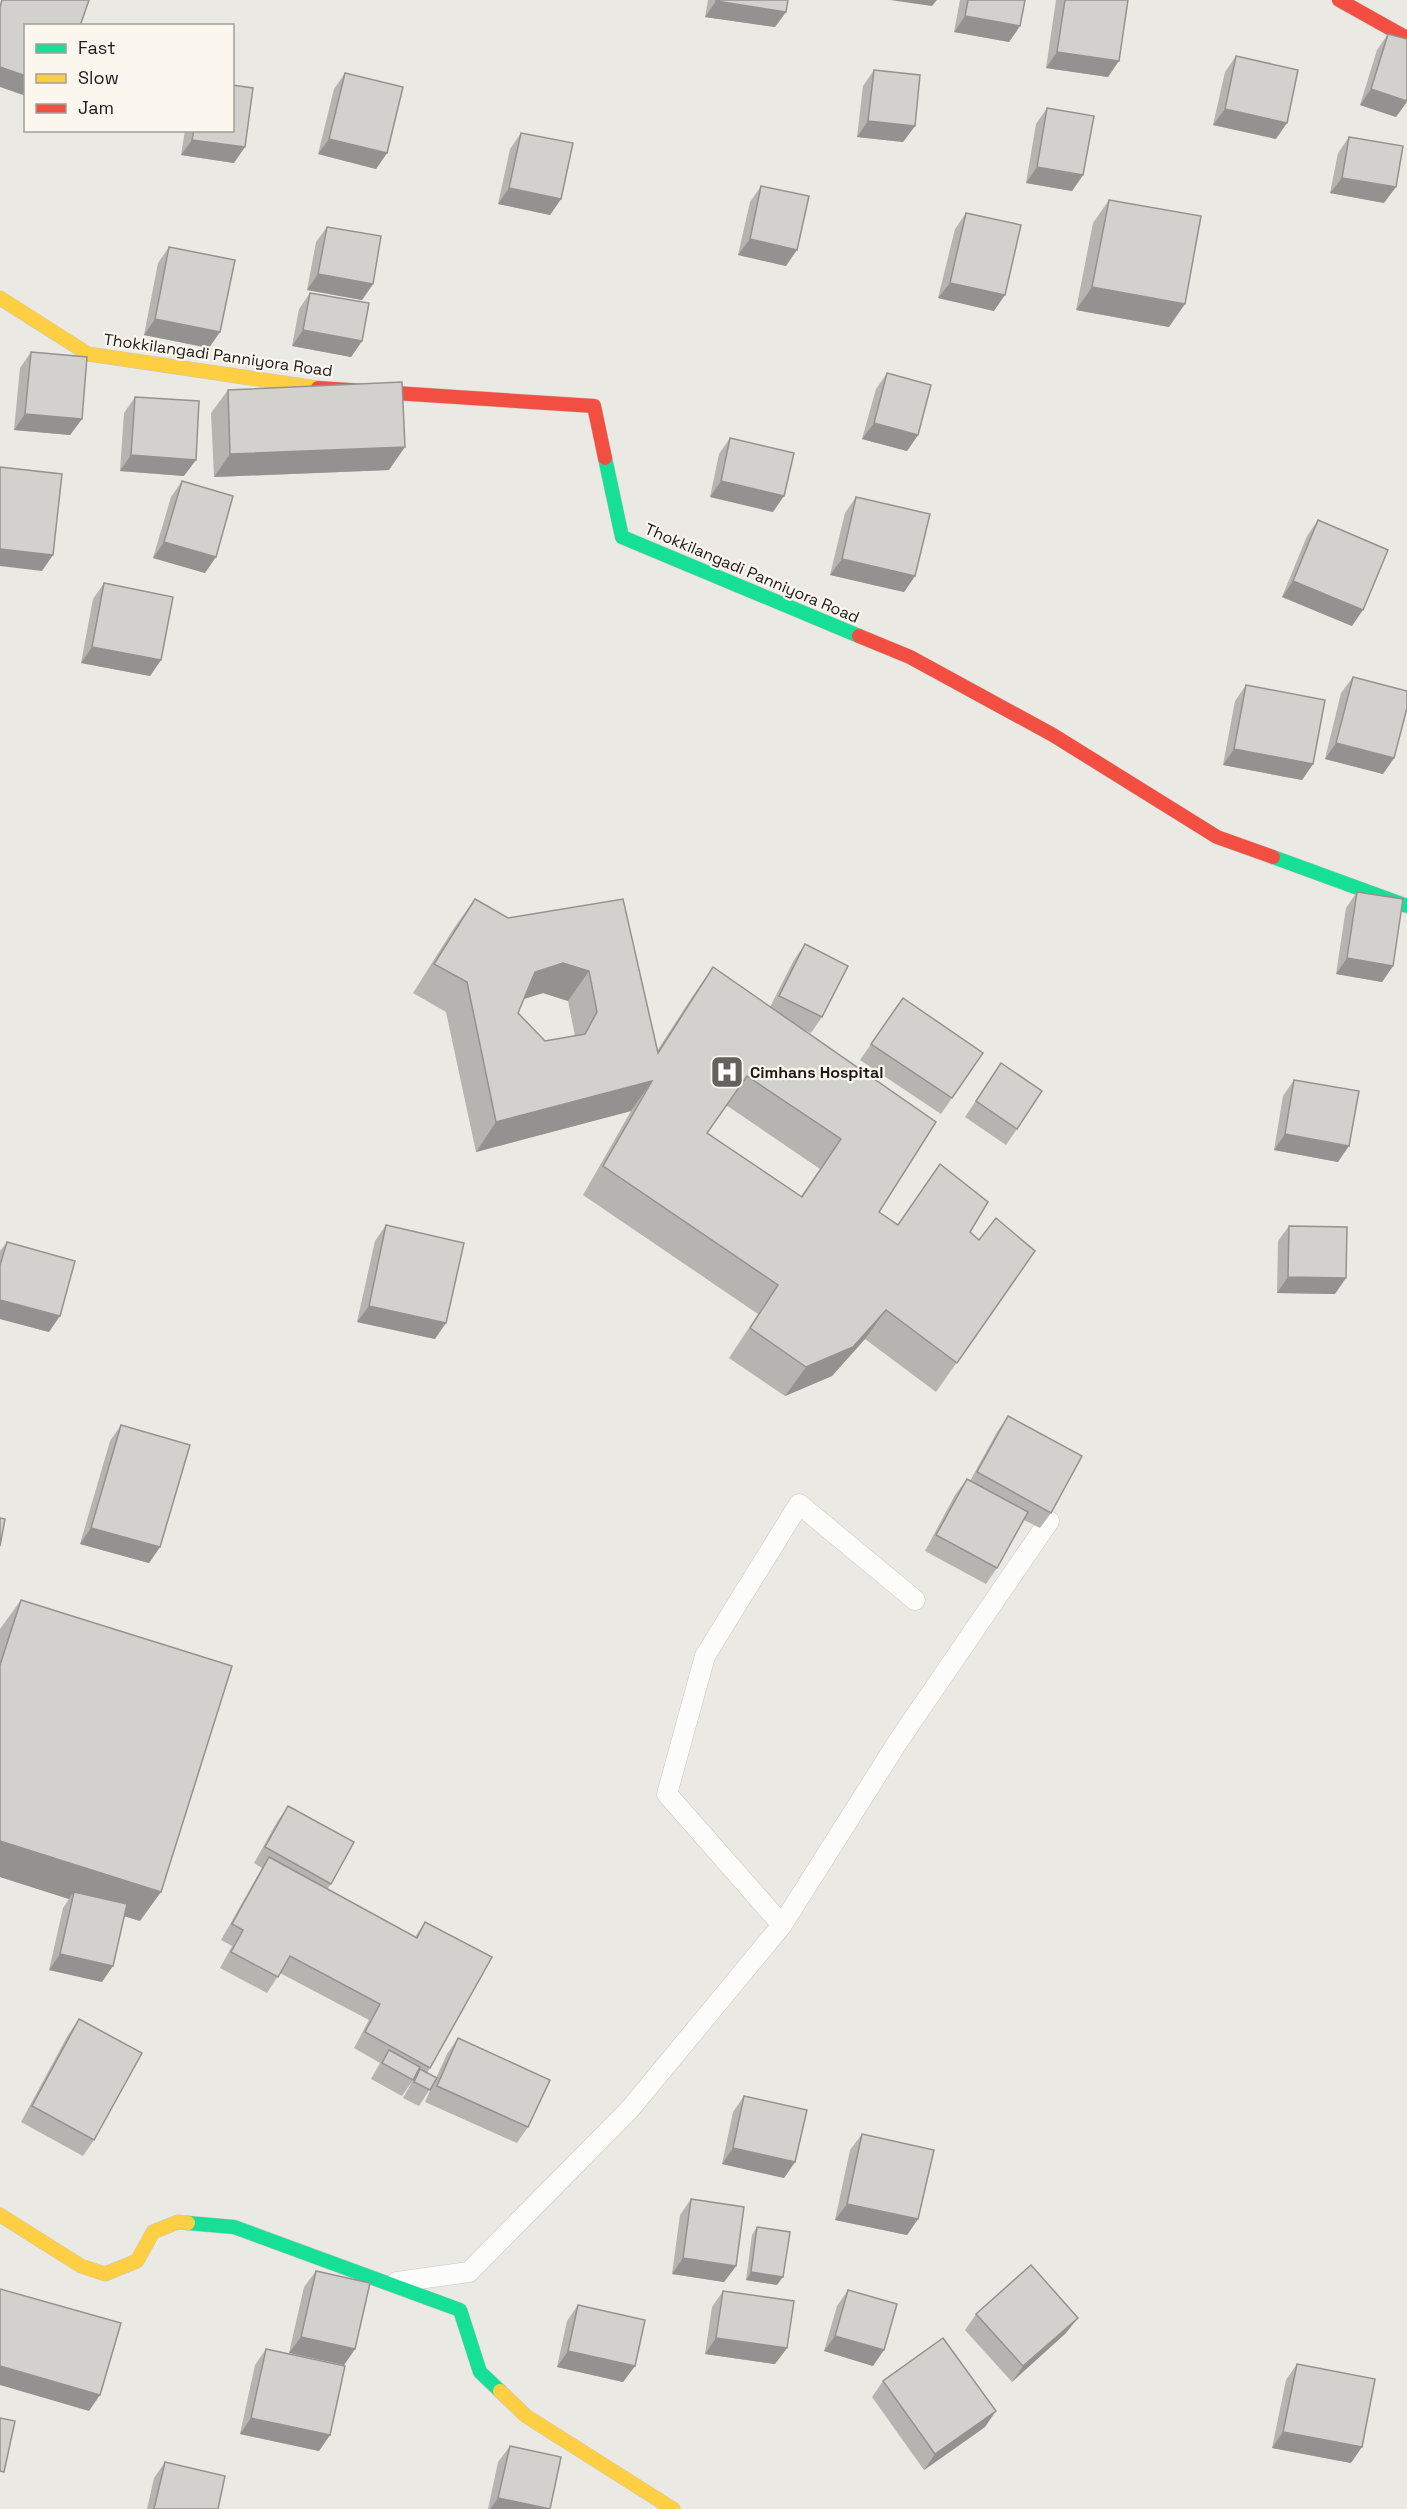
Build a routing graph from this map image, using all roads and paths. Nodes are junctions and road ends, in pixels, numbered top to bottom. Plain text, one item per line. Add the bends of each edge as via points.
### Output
1 (1339, 0) edge
2 (1407, 38) edge
3 (0, 298) edge
4 (1407, 906) edge
5 (1049, 1521) edge
6 (915, 1600) dead end
7 (782, 1925) junction
8 (0, 2215) edge
9 (388, 2284) junction
10 (673, 2509) edge

1 - 2 street
3 - 4 street, Thokkilangadi Panniyora Road via 88,354 310,387 594,406 622,537 910,657 1053,735 1217,837
5 - 7 lane via 899,1740
6 - 7 lane via 799,1504 705,1656 667,1794
7 - 9 lane via 630,2109 469,2272
8 - 9 street via 81,2266 105,2274 136,2261 153,2232 178,2222 234,2228
9 - 10 street via 460,2310 480,2372 526,2416

